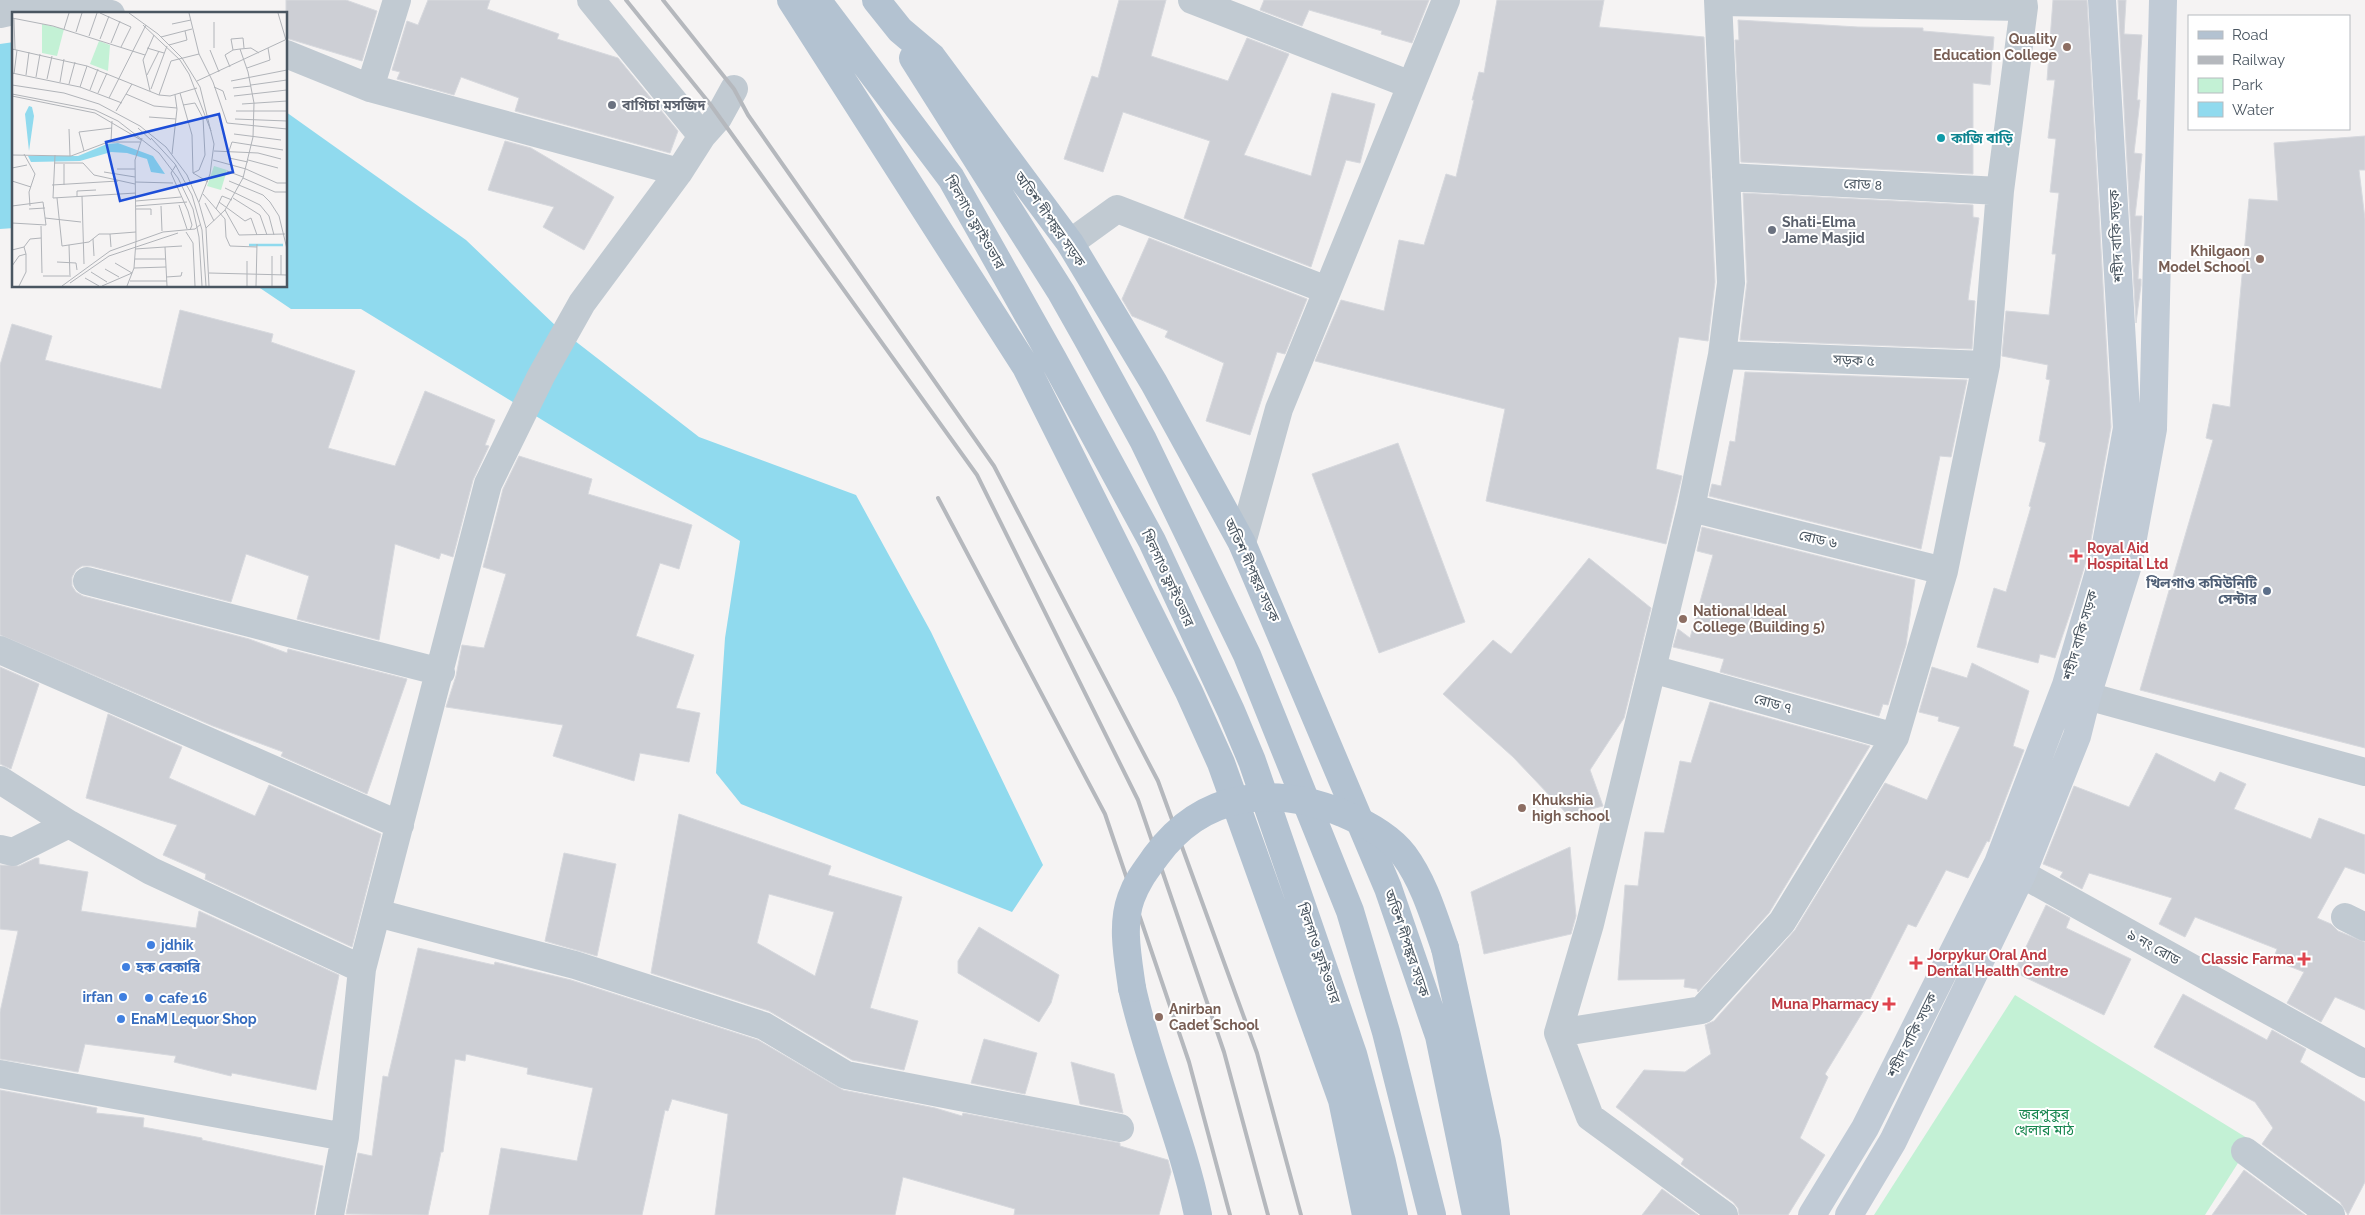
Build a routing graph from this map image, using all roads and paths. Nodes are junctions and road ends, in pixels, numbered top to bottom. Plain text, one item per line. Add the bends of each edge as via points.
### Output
1 (397, 0) edge
2 (591, 0) edge
3 (791, 0) edge
4 (817, 0) edge
5 (876, 0) edge
6 (1192, 0) edge
7 (1446, 0) edge
8 (2102, 0) edge
9 (2163, 0) edge
10 (1718, 1) edge
11 (2023, 3) edge
12 (103, 12) edge
13 (0, 14) edge
14 (900, 30) junction
15 (288, 55) edge
16 (1411, 85) junction
17 (370, 88) junction
18 (734, 89) dead end
19 (702, 136) junction
20 (679, 172) junction
21 (1726, 177) junction
22 (2000, 191) junction
23 (1070, 243) junction
24 (1327, 290) junction
25 (1722, 355) junction
26 (1986, 365) junction
27 (1691, 508) junction
28 (1242, 543) junction
29 (1944, 571) junction
30 (86, 581) dead end
31 (0, 650) edge
32 (1652, 668) junction
33 (441, 672) junction
34 (2087, 696) junction
35 (1895, 737) junction
36 (2365, 772) edge
37 (0, 780) edge
38 (69, 824) junction
39 (400, 825) junction
40 (0, 849) edge
41 (2022, 874) junction
42 (377, 913) junction
43 (362, 969) junction
44 (1558, 1033) junction
45 (2365, 1064) edge
46 (0, 1074) edge
47 (1120, 1128) dead end
48 (345, 1137) junction
49 (2245, 1151) dead end
50 (330, 1215) edge
51 (1198, 1215) edge
52 (1366, 1215) edge
53 (1394, 1215) edge
54 (1432, 1215) edge
55 (1476, 1215) edge
56 (1496, 1215) edge
57 (1724, 1215) edge
58 (1812, 1215) edge
59 (1849, 1215) edge
60 (2331, 1215) edge

1 - 17 street
2 - 19 street
3 - 52 main road via 1026,367 1190,692 1221,763 1342,1100
4 - 53 main road, খিলগাও ফ্লাইওভার via 951,178 1152,541 1252,761 1353,1054
5 - 14 main road, অতিশ দীপঙ্কর সড়ক
6 - 16 street
7 - 16 street
8 - 58 street, শহীদ বাকি সড়ক via 2127,428 2104,555 2066,684 1998,863 1866,1128
9 - 34 street, শহীদ বাকি সড়ক via 2153,429 2128,565
10 - 11 street
10 - 21 street
11 - 22 street
12 - 13 street via 49,3
14 - 23 main road, অতিশ দীপঙ্কর সড়ক via 932,57
14 - 54 main road via 916,63 1087,338 1143,440 1247,655 1350,911 1386,1032
15 - 17 street
16 - 24 street
17 - 20 street
18 - 19 street via 718,118
19 - 20 street
20 - 33 street via 582,302 488,484
21 - 22 street, রোড ৪
21 - 25 street via 1731,283
22 - 26 street
23 - 24 street via 1117,209
23 - 28 main road, অতিশ দীপঙ্কর সড়ক via 1154,383
24 - 28 street via 1279,410
25 - 26 street, সড়ক ৫
25 - 27 street
26 - 29 street
27 - 29 street, রোড ৬
27 - 32 street
28 - 55 main road, অতিশ দীপঙ্কর সড়ক via 1391,897 1439,1036
29 - 35 street
30 - 33 street
31 - 39 street
32 - 35 street, রোড ৭
32 - 44 street via 1590,924
33 - 39 street
34 - 36 street
34 - 41 street, শহীদ বাকি সড়ক via 2077,736
35 - 44 street via 1782,922 1702,1010
37 - 38 street
38 - 40 street via 13,852
38 - 43 street via 151,872
39 - 42 street
41 - 45 street, ৯ নং রোড
41 - 59 street, শহীদ বাকি সড়ক via 1893,1141
42 - 43 street
42 - 47 street via 576,965 764,1026 846,1075
43 - 48 street
44 - 57 street via 1590,1117
46 - 48 street
48 - 50 street
49 - 60 street
51 - 56 main road, bridge via 1178,1136 1147,1047 1132,988 1127,950 1130,900 1139,878 1165,844 1186,825 1225,804 1259,797 1303,800 1359,820 1403,854 1419,880 1445,948 1460,1011 1487,1142

